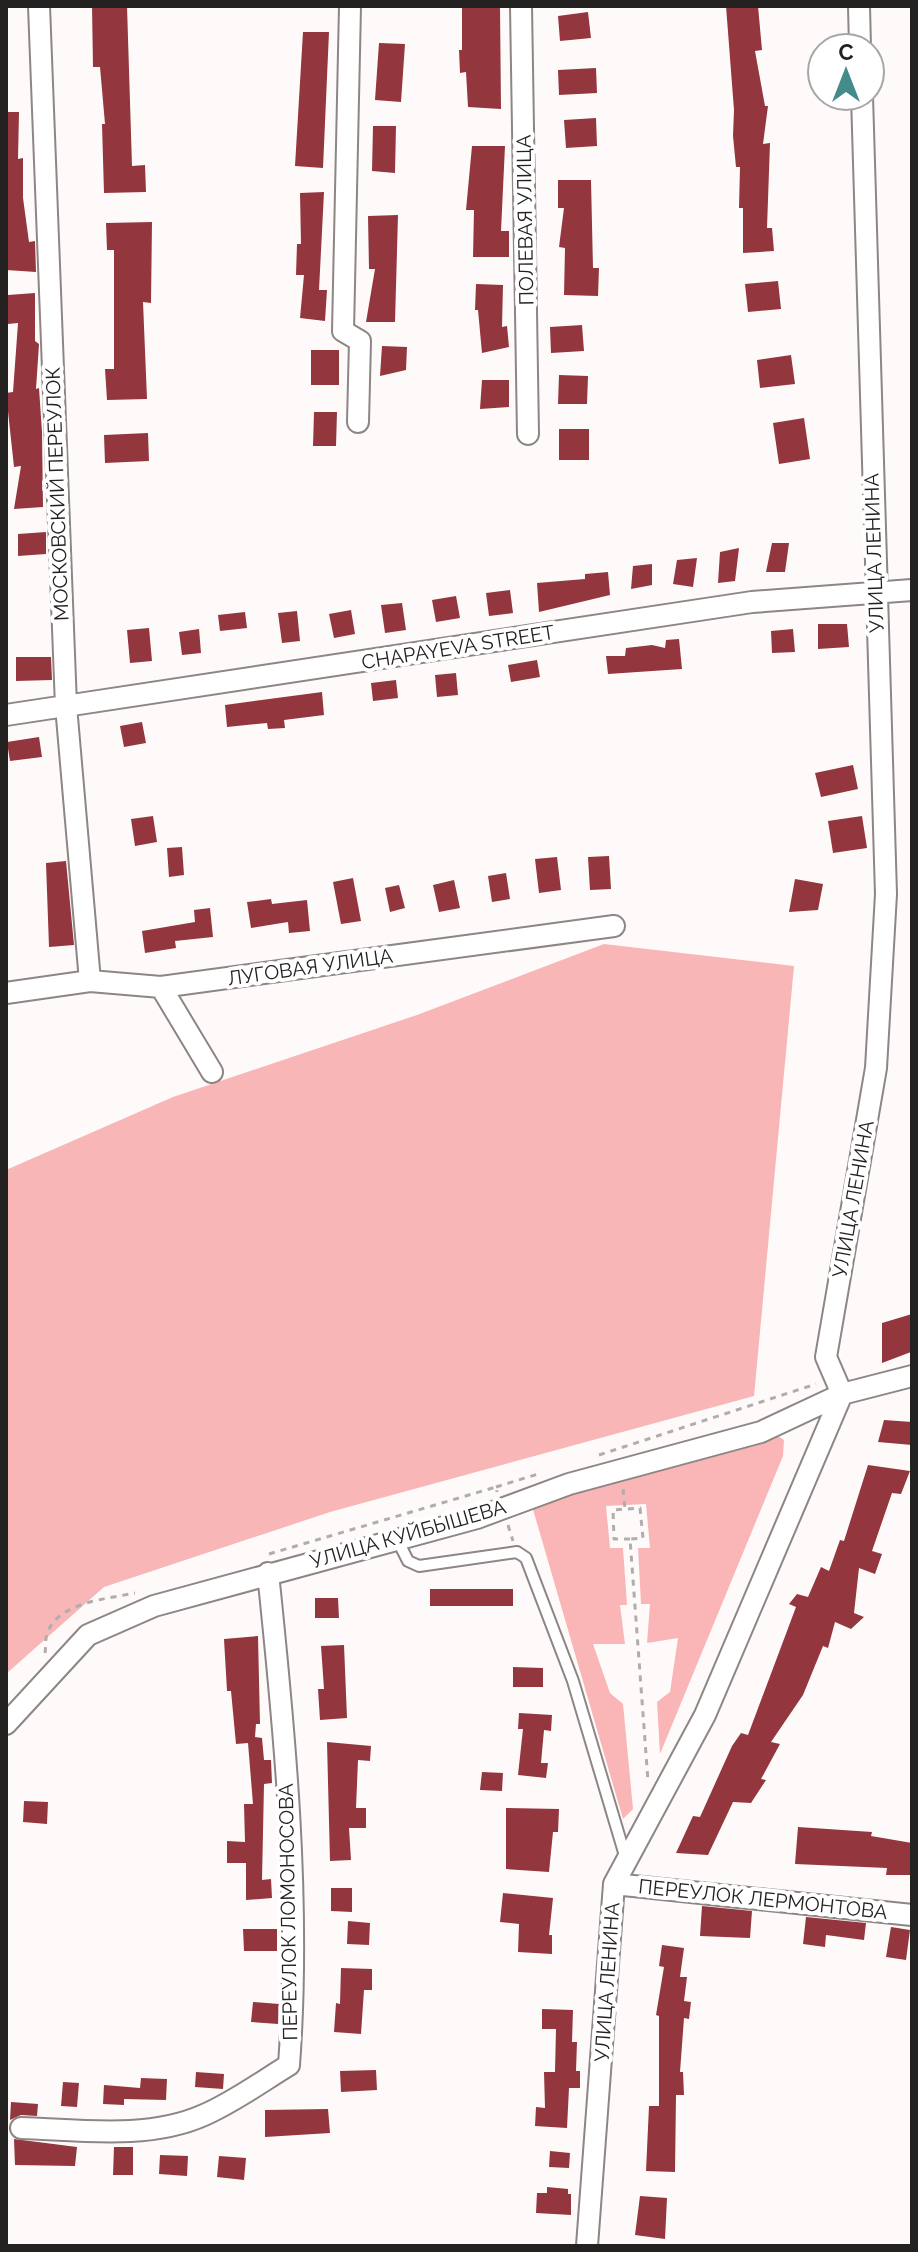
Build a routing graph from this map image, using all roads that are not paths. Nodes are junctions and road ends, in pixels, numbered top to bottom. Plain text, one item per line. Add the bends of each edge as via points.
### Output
1 (39, 6) edge
2 (350, 6) edge
3 (521, 6) edge
4 (859, 6) edge
5 (860, 32) edge
6 (862, 112) edge
7 (358, 422) dead end
8 (528, 434) dead end
9 (912, 590) edge
10 (875, 593) junction
11 (66, 706) junction
12 (6, 715) edge
13 (614, 926) dead end
14 (90, 981) junction
15 (161, 987) junction
16 (6, 993) edge
17 (212, 1072) dead end
18 (912, 1376) edge
19 (839, 1386) junction
20 (397, 1539) junction
21 (268, 1573) junction
22 (6, 1724) edge
23 (626, 1861) junction
24 (614, 1884) junction
25 (912, 1915) edge
26 (21, 2128) dead end
27 (587, 2246) edge

1 - 11 street, МОСКОВСКИЙ ПЕРЕУЛОК
2 - 7 street via 343,331 360,341
3 - 8 street, ПОЛЕВАЯ УЛИЦА
4 - 5 street
6 - 10 street, УЛИЦА ЛЕНИНА
9 - 10 street, CHAPAYEVA STREET
10 - 11 street, CHAPAYEVA STREET via 752,602
10 - 19 street, УЛИЦА ЛЕНИНА via 886,894 876,1068 826,1357
11 - 12 street, CHAPAYEVA STREET
11 - 14 street, МОСКОВСКИЙ ПЕРЕУЛОК
13 - 15 street, ЛУГОВАЯ УЛИЦА
14 - 15 street, ЛУГОВАЯ УЛИЦА
14 - 16 street, ЛУГОВАЯ УЛИЦА
15 - 17 street
18 - 19 street, УЛИЦА КУЙБЫШЕВА
19 - 20 street, УЛИЦА КУЙБЫШЕВА via 761,1432 569,1484 477,1518
19 - 23 street, УЛИЦА ЛЕНИНА via 705,1715
20 - 21 street, УЛИЦА КУЙБЫШЕВА
20 - 23 lane via 408,1561 419,1566 517,1552 526,1558 573,1681
21 - 22 street, УЛИЦА КУЙБЫШЕВА via 154,1606 88,1635
21 - 26 street, ПЕРЕУЛОК ЛОМОНОСОВА via 284,1737 293,1946 289,2065 203,2115 170,2126 113,2132
23 - 24 street, УЛИЦА ЛЕНИНА
24 - 25 street, ПЕРЕУЛОК ЛЕРМОНТОВА
24 - 27 street, УЛИЦА ЛЕНИНА

